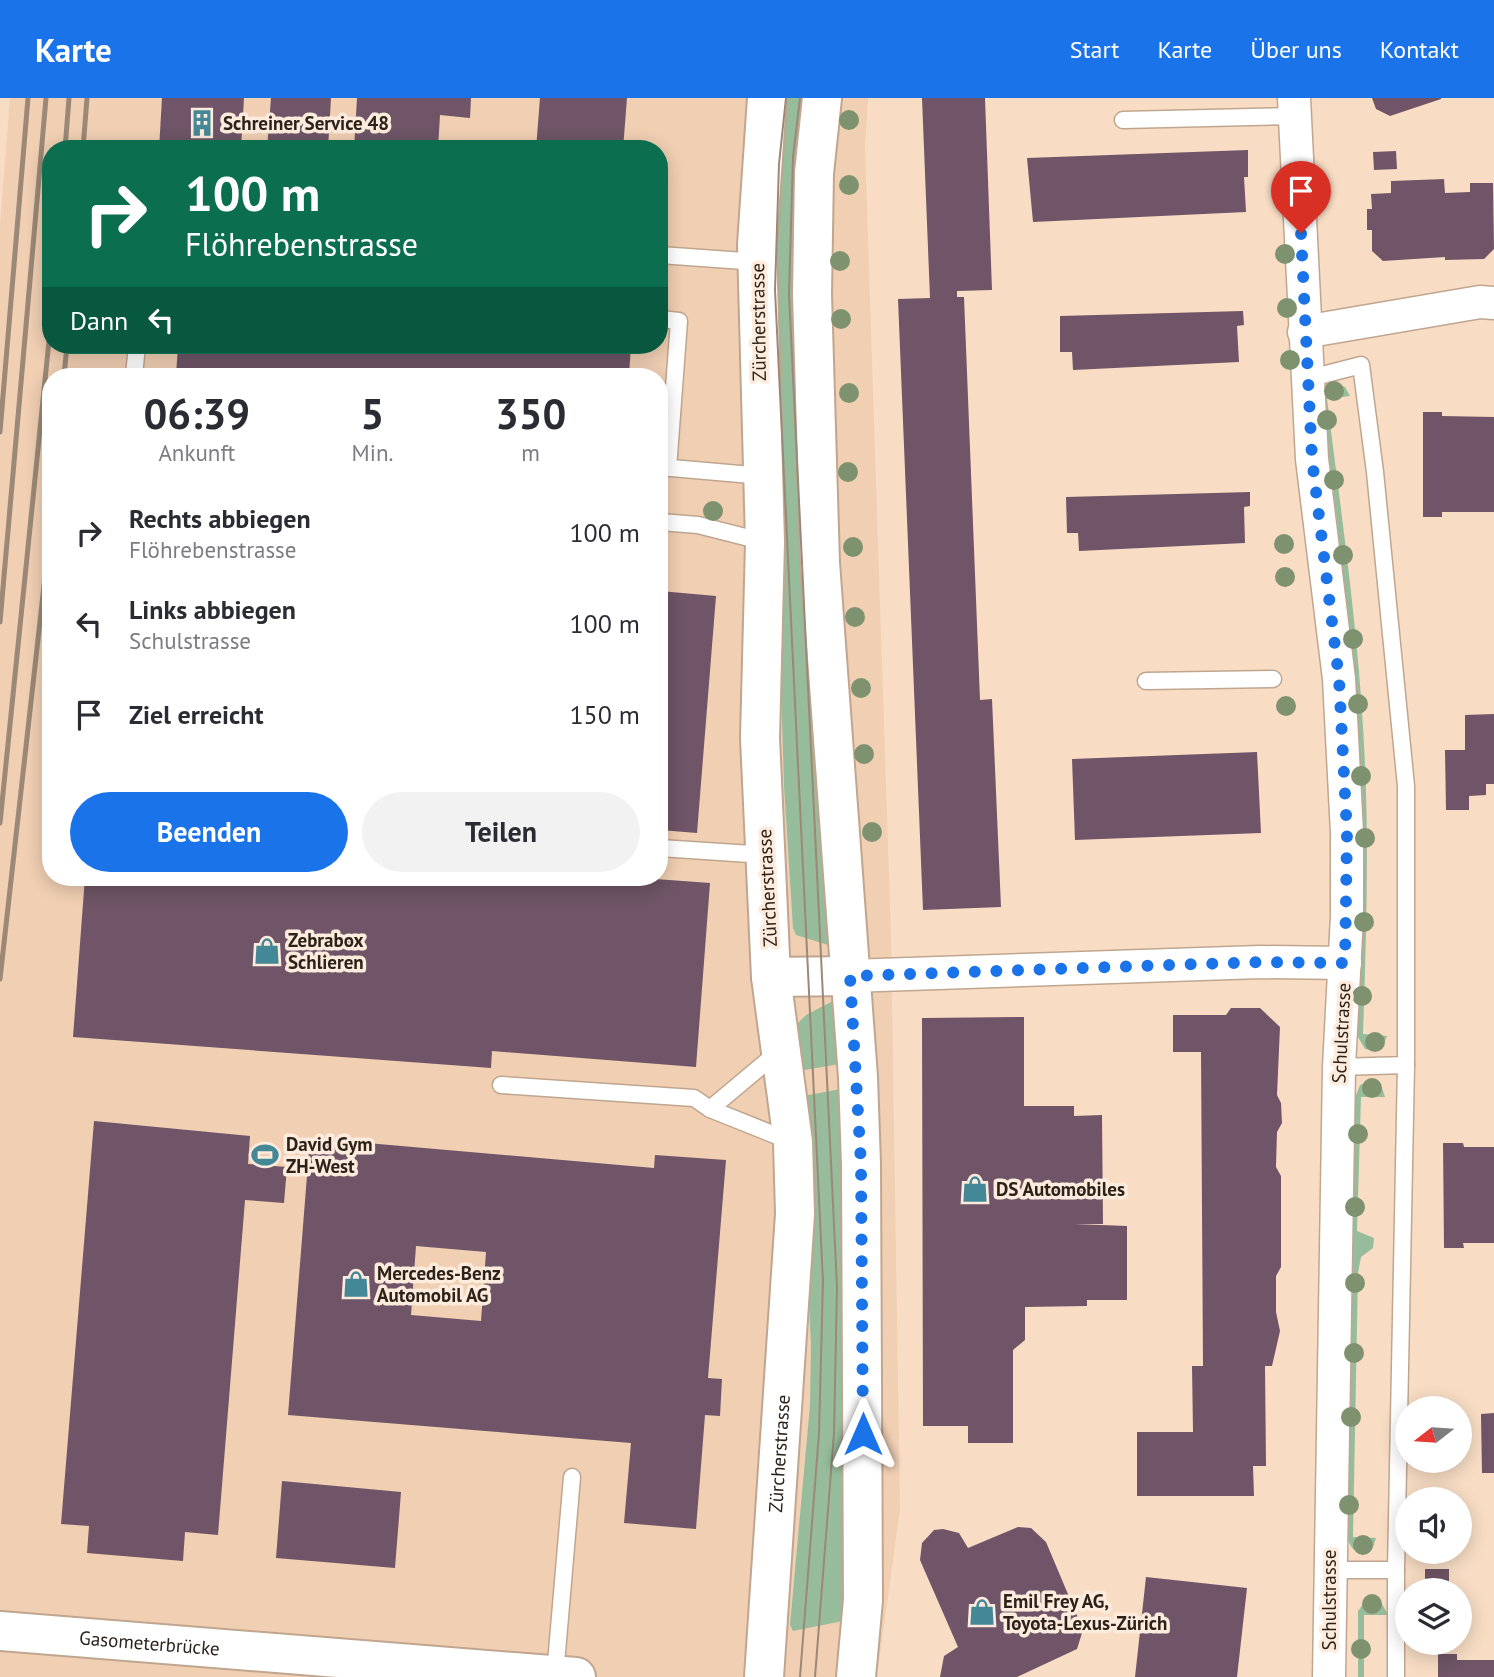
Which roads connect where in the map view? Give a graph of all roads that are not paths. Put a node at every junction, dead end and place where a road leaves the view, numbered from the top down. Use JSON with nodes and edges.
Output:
{"nodes":[{"id":1,"x":766,"y":98,"type":"edge"},
{"id":2,"x":822,"y":98,"type":"edge"},
{"id":3,"x":1295,"y":107,"type":"edge"},
{"id":4,"x":1123,"y":120,"type":"dead end"},
{"id":5,"x":668,"y":256,"type":"edge"},
{"id":6,"x":758,"y":262,"type":"junction"},
{"id":7,"x":1494,"y":303,"type":"edge"},
{"id":8,"x":668,"y":320,"type":"edge"},
{"id":9,"x":1304,"y":332,"type":"junction"},
{"id":10,"x":1307,"y":379,"type":"junction"},
{"id":11,"x":668,"y":429,"type":"edge"},
{"id":12,"x":668,"y":468,"type":"edge"},
{"id":13,"x":763,"y":476,"type":"junction"},
{"id":14,"x":668,"y":523,"type":"edge"},
{"id":15,"x":765,"y":542,"type":"junction"},
{"id":16,"x":1273,"y":679,"type":"dead end"},
{"id":17,"x":1146,"y":681,"type":"dead end"},
{"id":18,"x":668,"y":849,"type":"edge"},
{"id":19,"x":766,"y":855,"type":"junction"},
{"id":20,"x":1345,"y":963,"type":"junction"},
{"id":21,"x":850,"y":976,"type":"junction"},
{"id":22,"x":771,"y":977,"type":"junction"},
{"id":23,"x":781,"y":1050,"type":"junction"},
{"id":24,"x":1406,"y":1065,"type":"junction"},
{"id":25,"x":1339,"y":1067,"type":"junction"},
{"id":26,"x":502,"y":1085,"type":"dead end"},
{"id":27,"x":710,"y":1109,"type":"junction"},
{"id":28,"x":793,"y":1142,"type":"junction"},
{"id":29,"x":572,"y":1477,"type":"dead end"},
{"id":30,"x":1329,"y":1570,"type":"junction"},
{"id":31,"x":1396,"y":1570,"type":"junction"},
{"id":32,"x":0,"y":1631,"type":"edge"},
{"id":33,"x":300,"y":1665,"type":"edge"},
{"id":34,"x":566,"y":1676,"type":"edge"},
{"id":35,"x":764,"y":1677,"type":"edge"},
{"id":36,"x":856,"y":1677,"type":"edge"},
{"id":37,"x":1329,"y":1677,"type":"edge"},
{"id":38,"x":1396,"y":1677,"type":"edge"}],
"edges":[{"from":1,"to":6,"type":"main road","name":"Zürcherstrasse"},
{"from":2,"to":21,"type":"main road"},
{"from":3,"to":4,"type":"lane"},
{"from":3,"to":9,"type":"street","name":"Schulstrasse"},
{"from":5,"to":6,"type":"lane"},
{"from":6,"to":13,"type":"main road","name":"Zürcherstrasse"},
{"from":7,"to":9,"type":"street"},
{"from":8,"to":11,"type":"lane"},
{"from":9,"to":10,"type":"street","name":"Schulstrasse"},
{"from":10,"to":20,"type":"street","name":"Schulstrasse"},
{"from":10,"to":24,"type":"lane"},
{"from":12,"to":13,"type":"lane"},
{"from":13,"to":15,"type":"main road","name":"Zürcherstrasse"},
{"from":14,"to":15,"type":"lane"},
{"from":15,"to":19,"type":"main road","name":"Zürcherstrasse"},
{"from":16,"to":17,"type":"lane"},
{"from":18,"to":19,"type":"lane"},
{"from":19,"to":22,"type":"main road","name":"Zürcherstrasse"},
{"from":20,"to":21,"type":"street"},
{"from":20,"to":25,"type":"street","name":"Schulstrasse"},
{"from":21,"to":22,"type":"main road"},
{"from":21,"to":36,"type":"main road"},
{"from":22,"to":23,"type":"main road","name":"Zürcherstrasse"},
{"from":23,"to":27,"type":"lane"},
{"from":23,"to":28,"type":"main road","name":"Zürcherstrasse"},
{"from":24,"to":25,"type":"lane"},
{"from":24,"to":31,"type":"lane"},
{"from":25,"to":30,"type":"street","name":"Schulstrasse"},
{"from":26,"to":27,"type":"lane"},
{"from":27,"to":28,"type":"lane"},
{"from":28,"to":35,"type":"main road","name":"Zürcherstrasse"},
{"from":29,"to":34,"type":"lane"},
{"from":30,"to":31,"type":"lane"},
{"from":30,"to":37,"type":"street","name":"Schulstrasse"},
{"from":31,"to":38,"type":"lane"},
{"from":32,"to":33,"type":"main road","name":"Gasometerbrücke"},
{"from":33,"to":34,"type":"main road","name":"Gasometerbrücke"}]}
